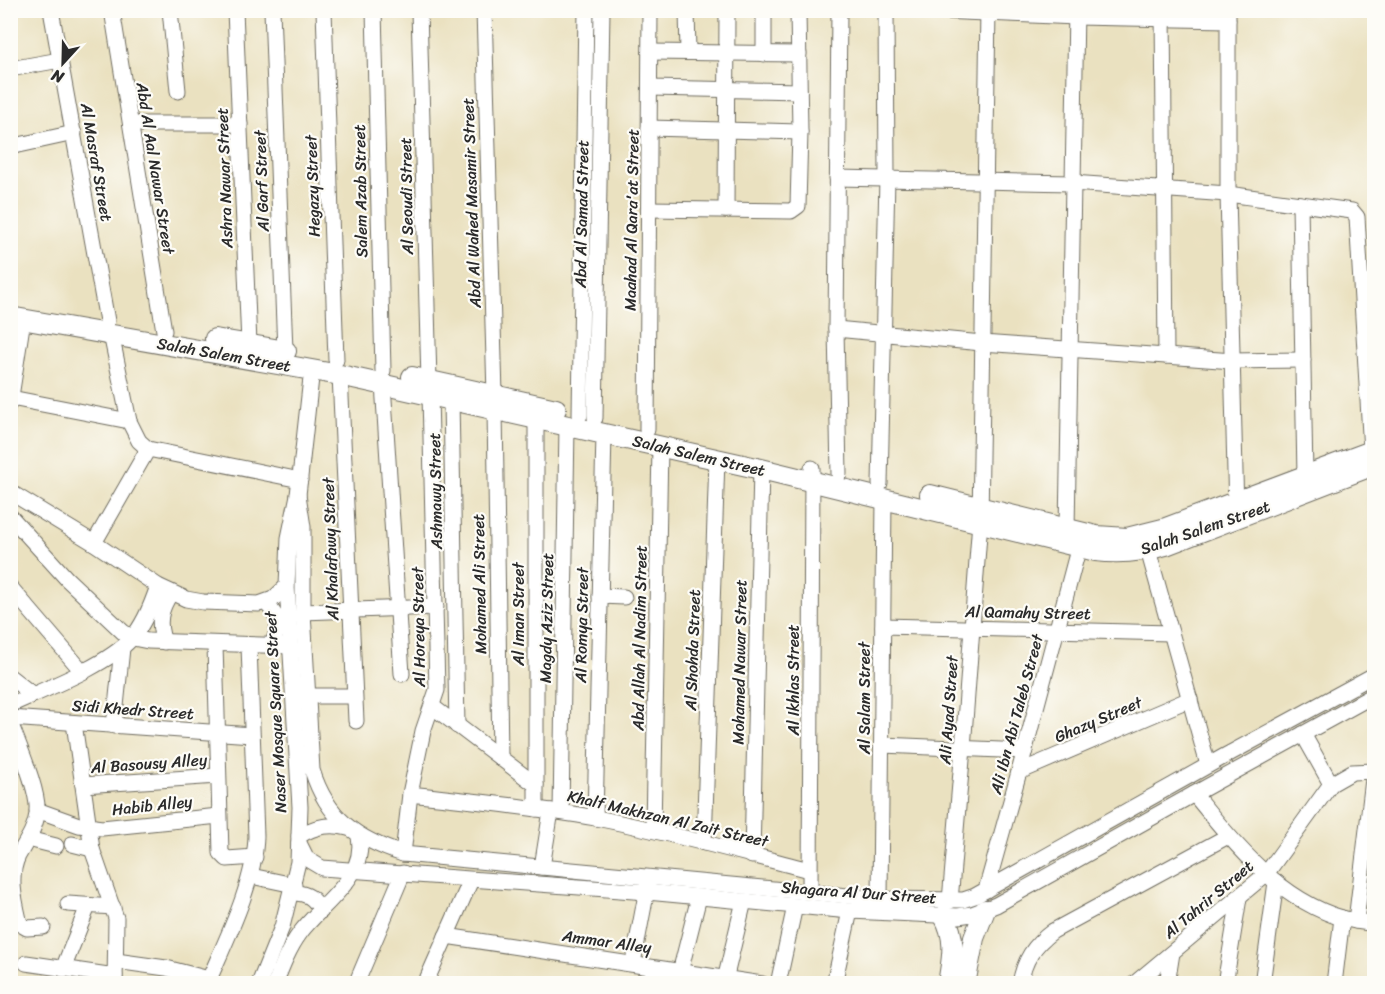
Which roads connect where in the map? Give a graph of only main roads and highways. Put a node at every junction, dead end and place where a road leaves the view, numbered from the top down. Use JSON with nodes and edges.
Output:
{"nodes":[{"id":1,"x":15,"y":313,"type":"edge"},
{"id":2,"x":109,"y":327,"type":"junction"},
{"id":3,"x":338,"y":368,"type":"junction"},
{"id":4,"x":429,"y":388,"type":"junction"},
{"id":5,"x":495,"y":402,"type":"junction"},
{"id":6,"x":587,"y":423,"type":"junction"},
{"id":7,"x":1373,"y":455,"type":"edge"},
{"id":8,"x":812,"y":474,"type":"junction"},
{"id":9,"x":882,"y":491,"type":"junction"},
{"id":10,"x":1236,"y":510,"type":"junction"},
{"id":11,"x":980,"y":514,"type":"junction"},
{"id":12,"x":1207,"y":521,"type":"junction"},
{"id":13,"x":947,"y":908,"type":"road end"},
{"id":14,"x":985,"y":910,"type":"road end"},
{"id":15,"x":961,"y":971,"type":"edge"},
{"id":16,"x":948,"y":984,"type":"edge"}],
"edges":[{"from":1,"to":2,"type":"main road","name":"Salah Salem Street"},
{"from":2,"to":3,"type":"main road","name":"Salah Salem Street"},
{"from":2,"to":3,"type":"main road","name":"Salah Salem Street"},
{"from":3,"to":4,"type":"main road","name":"Salah Salem Street"},
{"from":4,"to":5,"type":"main road","name":"Salah Salem Street"},
{"from":4,"to":5,"type":"main road","name":"Salah Salem Street"},
{"from":5,"to":6,"type":"main road","name":"Salah Salem Street"},
{"from":5,"to":6,"type":"main road","name":"Salah Salem Street"},
{"from":6,"to":8,"type":"main road","name":"Salah Salem Street"},
{"from":6,"to":8,"type":"main road","name":"Salah Salem Street"},
{"from":7,"to":10,"type":"main road","name":"Salah Salem Street"},
{"from":7,"to":10,"type":"main road","name":"Salah Salem Street"},
{"from":8,"to":9,"type":"main road","name":"Salah Salem Street"},
{"from":8,"to":9,"type":"main road","name":"Salah Salem Street"},
{"from":9,"to":11,"type":"main road","name":"Salah Salem Street"},
{"from":10,"to":12,"type":"main road","name":"Salah Salem Street"},
{"from":11,"to":12,"type":"main road","name":"Salah Salem Street"},
{"from":11,"to":12,"type":"main road","name":"Salah Salem Street"},
{"from":13,"to":15,"type":"main road"},
{"from":14,"to":15,"type":"main road"},
{"from":15,"to":16,"type":"main road"}]}
